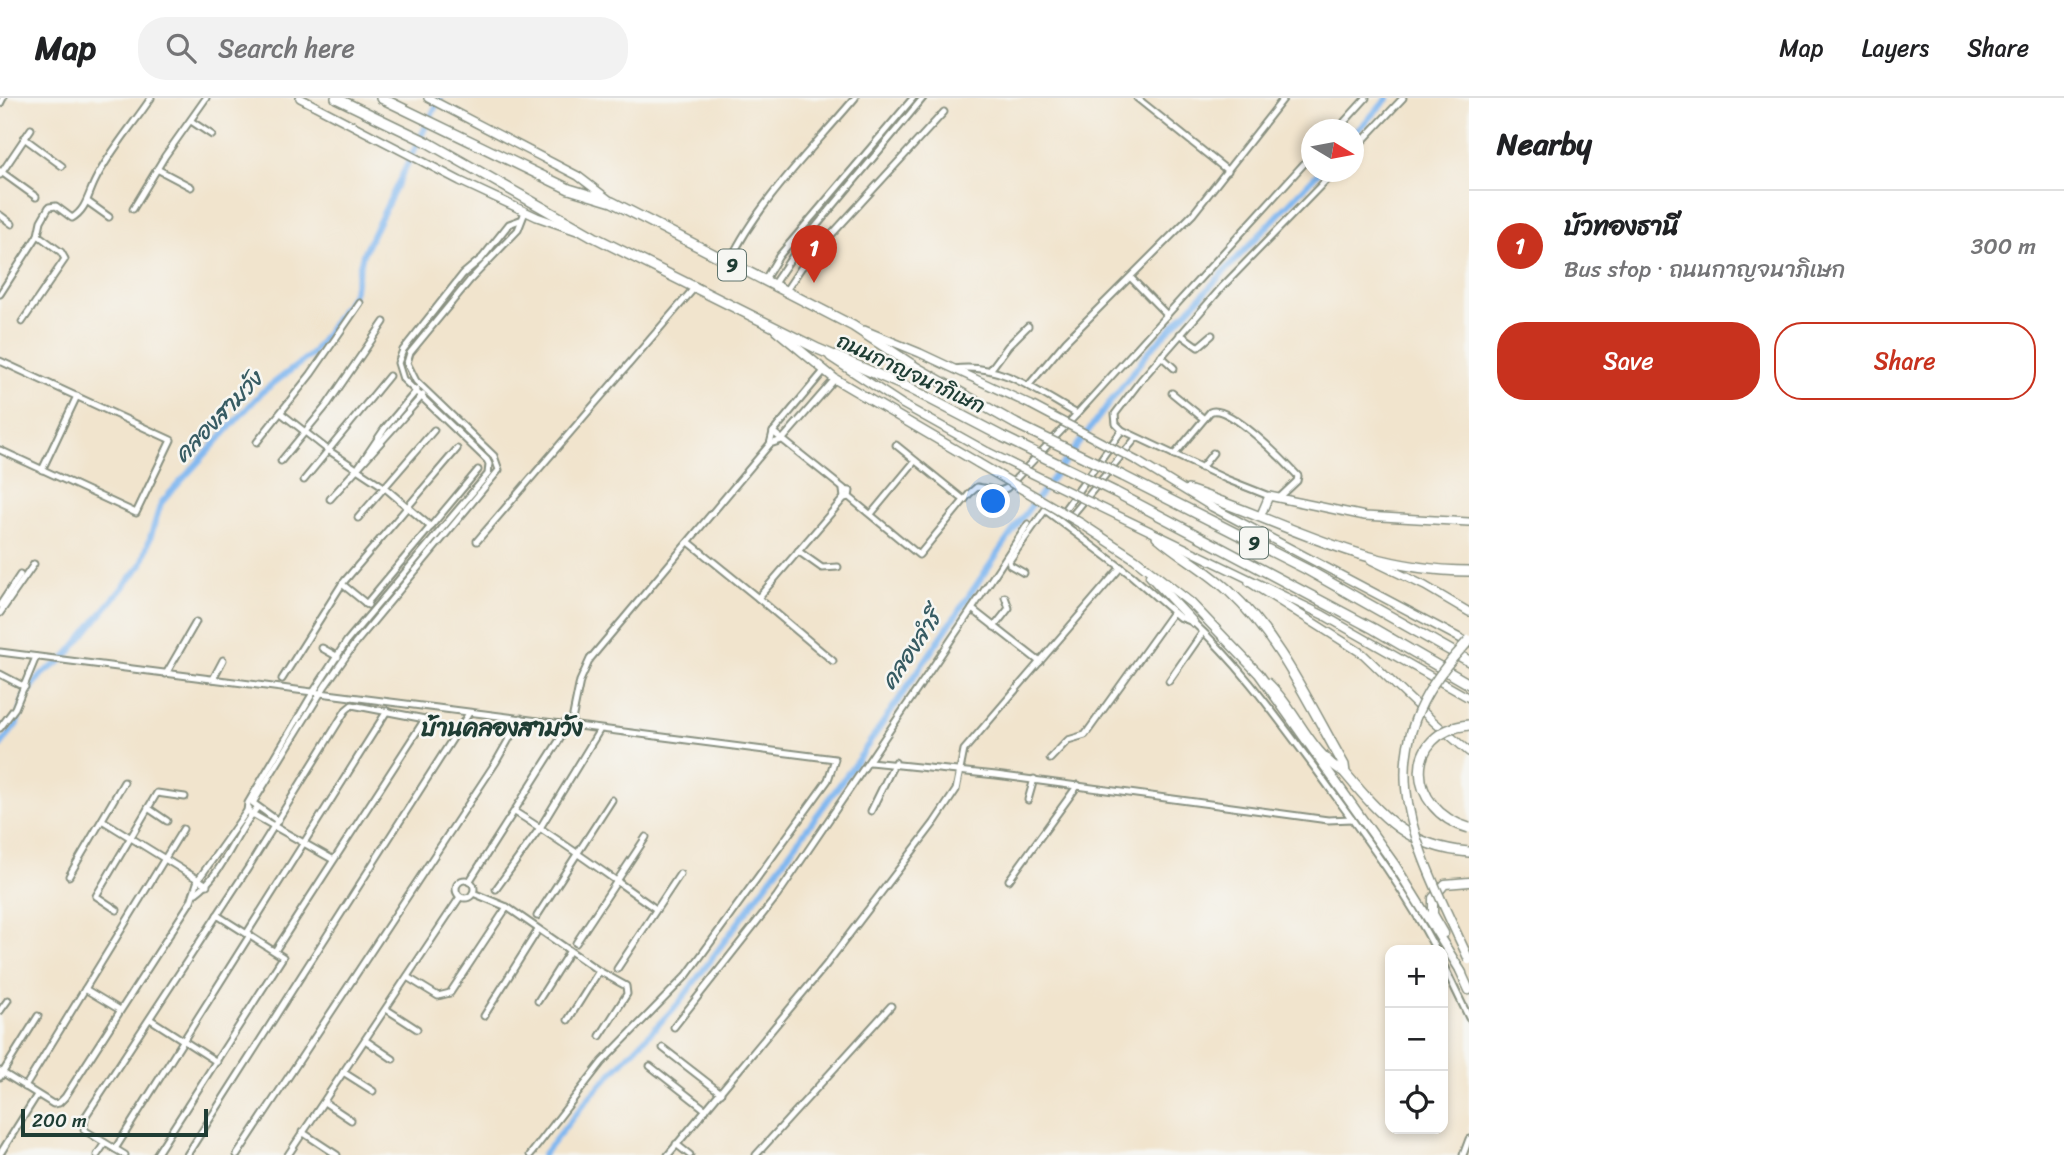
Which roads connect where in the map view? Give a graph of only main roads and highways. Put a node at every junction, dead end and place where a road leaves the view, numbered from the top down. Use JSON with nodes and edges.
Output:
{"nodes":[{"id":1,"x":300,"y":98,"type":"edge"},
{"id":2,"x":336,"y":98,"type":"edge"},
{"id":3,"x":381,"y":98,"type":"edge"},
{"id":4,"x":428,"y":98,"type":"edge"},
{"id":5,"x":612,"y":202,"type":"junction"},
{"id":6,"x":594,"y":237,"type":"junction"},
{"id":7,"x":853,"y":326,"type":"junction"},
{"id":8,"x":773,"y":327,"type":"junction"},
{"id":9,"x":818,"y":349,"type":"junction"},
{"id":10,"x":1188,"y":490,"type":"junction"},
{"id":11,"x":1260,"y":517,"type":"junction"},
{"id":12,"x":1469,"y":522,"type":"edge"},
{"id":13,"x":1157,"y":536,"type":"junction"},
{"id":14,"x":1135,"y":559,"type":"junction"},
{"id":15,"x":1371,"y":560,"type":"junction"},
{"id":16,"x":1469,"y":571,"type":"edge"},
{"id":17,"x":1241,"y":575,"type":"junction"},
{"id":18,"x":1469,"y":612,"type":"edge"},
{"id":19,"x":1194,"y":622,"type":"road end"},
{"id":20,"x":1467,"y":644,"type":"edge"},
{"id":21,"x":1469,"y":661,"type":"edge"},
{"id":22,"x":1259,"y":674,"type":"junction"},
{"id":23,"x":1469,"y":684,"type":"edge"},
{"id":24,"x":1469,"y":698,"type":"edge"},
{"id":25,"x":1469,"y":725,"type":"edge"},
{"id":26,"x":1469,"y":752,"type":"edge"},
{"id":27,"x":1345,"y":773,"type":"junction"},
{"id":28,"x":1469,"y":828,"type":"edge"},
{"id":29,"x":1469,"y":852,"type":"edge"},
{"id":30,"x":1469,"y":882,"type":"edge"},
{"id":31,"x":1469,"y":960,"type":"edge"},
{"id":32,"x":1462,"y":973,"type":"junction"},
{"id":33,"x":1469,"y":990,"type":"edge"}],
"edges":[{"from":1,"to":6,"type":"main road"},
{"from":2,"to":6,"type":"highway","name":"ถนนกาญจนาภิเษก","number":"9"},
{"from":3,"to":5,"type":"highway","name":"ถนนกาญจนาภิเษก","number":"9"},
{"from":4,"to":5,"type":"main road"},
{"from":5,"to":7,"type":"highway","name":"ถนนกาญจนาภิเษก","number":"9"},
{"from":6,"to":8,"type":"highway","name":"ถนนกาญจนาภิเษก","number":"9"},
{"from":7,"to":10,"type":"main road","bridge":true},
{"from":7,"to":21,"type":"highway","name":"ถนนกาญจนาภิเษก","number":"9","bridge":true},
{"from":8,"to":9,"type":"highway","name":"ถนนกาญจนาภิเษก","number":"9"},
{"from":8,"to":14,"type":"main road","bridge":true},
{"from":9,"to":13,"type":"main road","bridge":true},
{"from":9,"to":23,"type":"highway","name":"ถนนกาญจนาภิเษก","number":"9","bridge":true},
{"from":10,"to":11,"type":"highway"},
{"from":10,"to":20,"type":"main road"},
{"from":11,"to":12,"type":"main road"},
{"from":11,"to":15,"type":"highway"},
{"from":13,"to":17,"type":"main road"},
{"from":13,"to":27,"type":"highway"},
{"from":14,"to":19,"type":"main road"},
{"from":14,"to":22,"type":"main road"},
{"from":15,"to":16,"type":"highway"},
{"from":15,"to":18,"type":"main road"},
{"from":17,"to":24,"type":"main road"},
{"from":17,"to":26,"type":"main road"},
{"from":20,"to":31,"type":"main road","bridge":true},
{"from":22,"to":27,"type":"main road"},
{"from":22,"to":32,"type":"main road"},
{"from":25,"to":28,"type":"highway","bridge":true},
{"from":27,"to":29,"type":"highway"},
{"from":30,"to":32,"type":"main road"},
{"from":32,"to":33,"type":"main road"}]}
